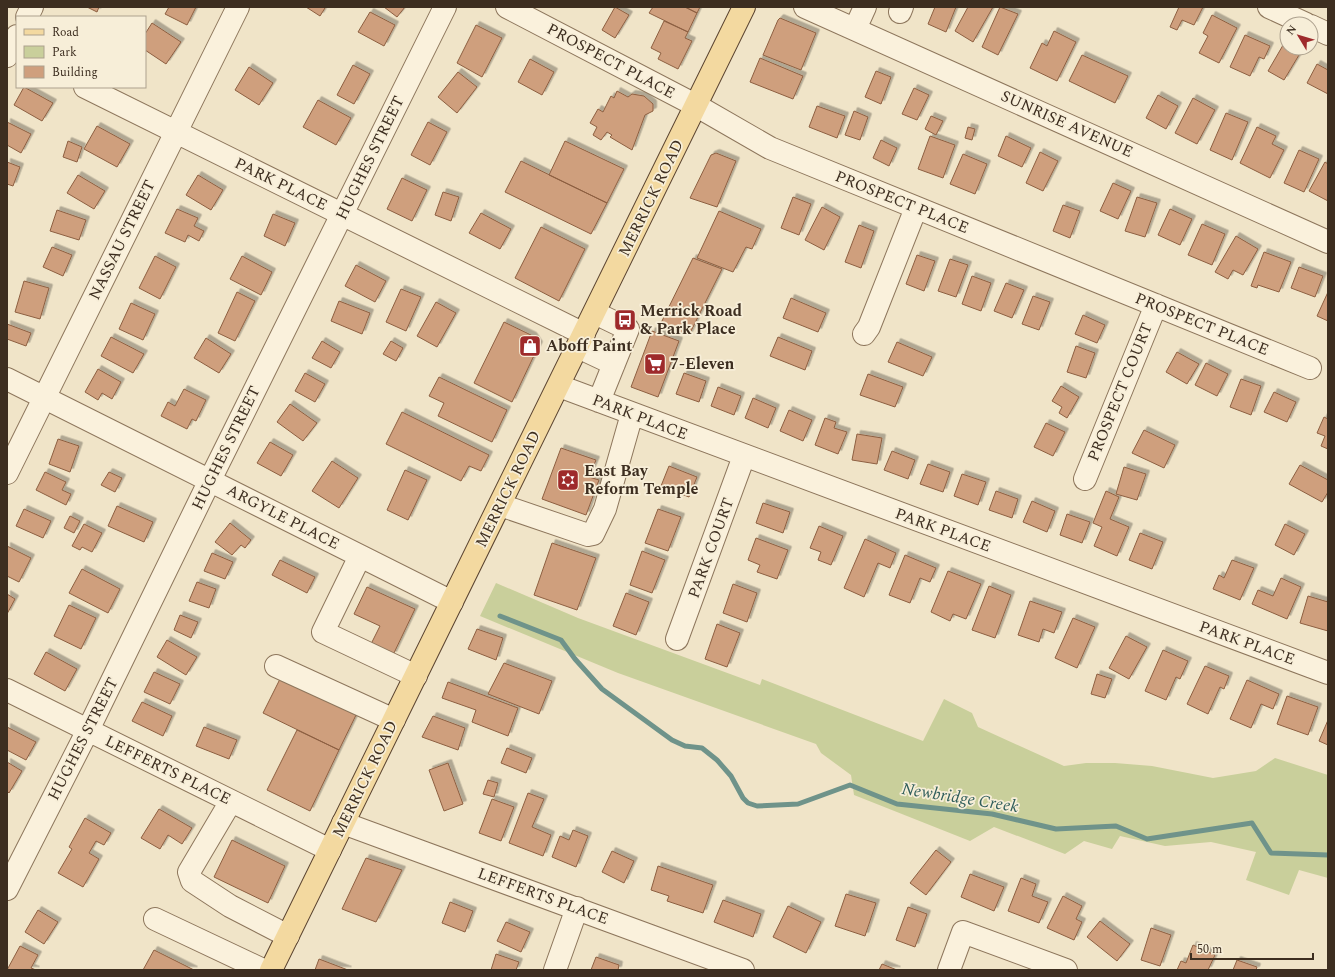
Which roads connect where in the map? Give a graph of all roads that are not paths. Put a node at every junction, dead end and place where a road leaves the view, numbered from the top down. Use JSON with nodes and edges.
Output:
{"nodes":[{"id":1,"x":32,"y":7,"type":"edge"},
{"id":2,"x":238,"y":7,"type":"edge"},
{"id":3,"x":445,"y":7,"type":"edge"},
{"id":4,"x":507,"y":7,"type":"edge"},
{"id":5,"x":744,"y":7,"type":"edge"},
{"id":6,"x":805,"y":7,"type":"edge"},
{"id":7,"x":865,"y":7,"type":"edge"},
{"id":8,"x":1269,"y":7,"type":"edge"},
{"id":9,"x":28,"y":16,"type":"edge"},
{"id":10,"x":1289,"y":16,"type":"edge"},
{"id":11,"x":855,"y":29,"type":"junction"},
{"id":12,"x":87,"y":88,"type":"edge"},
{"id":13,"x":697,"y":106,"type":"junction"},
{"id":14,"x":176,"y":132,"type":"junction"},
{"id":15,"x":916,"y":208,"type":"junction"},
{"id":16,"x":342,"y":215,"type":"junction"},
{"id":17,"x":1328,"y":242,"type":"edge"},
{"id":18,"x":1156,"y":306,"type":"junction"},
{"id":19,"x":595,"y":313,"type":"junction"},
{"id":20,"x":864,"y":334,"type":"dead end"},
{"id":21,"x":581,"y":341,"type":"junction"},
{"id":22,"x":614,"y":364,"type":"junction"},
{"id":23,"x":1310,"y":368,"type":"dead end"},
{"id":24,"x":7,"y":379,"type":"edge"},
{"id":25,"x":559,"y":386,"type":"junction"},
{"id":26,"x":44,"y":398,"type":"junction"},
{"id":27,"x":599,"y":401,"type":"junction"},
{"id":28,"x":632,"y":414,"type":"junction"},
{"id":29,"x":744,"y":456,"type":"junction"},
{"id":30,"x":7,"y":473,"type":"edge"},
{"id":31,"x":1085,"y":479,"type":"dead end"},
{"id":32,"x":210,"y":480,"type":"junction"},
{"id":33,"x":500,"y":505,"type":"junction"},
{"id":34,"x":360,"y":556,"type":"junction"},
{"id":35,"x":452,"y":602,"type":"junction"},
{"id":36,"x":677,"y":639,"type":"dead end"},
{"id":37,"x":276,"y":666,"type":"dead end"},
{"id":38,"x":1328,"y":673,"type":"edge"},
{"id":39,"x":416,"y":676,"type":"junction"},
{"id":40,"x":7,"y":690,"type":"edge"},
{"id":41,"x":394,"y":720,"type":"junction"},
{"id":42,"x":88,"y":730,"type":"junction"},
{"id":43,"x":230,"y":801,"type":"junction"},
{"id":44,"x":343,"y":823,"type":"junction"},
{"id":45,"x":330,"y":850,"type":"junction"},
{"id":46,"x":7,"y":889,"type":"edge"},
{"id":47,"x":577,"y":908,"type":"junction"},
{"id":48,"x":155,"y":919,"type":"dead end"},
{"id":49,"x":288,"y":936,"type":"junction"},
{"id":50,"x":263,"y":970,"type":"edge"},
{"id":51,"x":271,"y":970,"type":"edge"},
{"id":52,"x":555,"y":970,"type":"edge"},
{"id":53,"x":743,"y":970,"type":"edge"},
{"id":54,"x":949,"y":970,"type":"edge"},
{"id":55,"x":1066,"y":970,"type":"edge"}],
"edges":[{"from":1,"to":9,"type":"street"},
{"from":2,"to":14,"type":"street","name":"NASSAU STREET"},
{"from":3,"to":16,"type":"street","name":"HUGHES STREET"},
{"from":4,"to":13,"type":"street","name":"PROSPECT PLACE"},
{"from":5,"to":13,"type":"main road","name":"MERRICK ROAD"},
{"from":6,"to":11,"type":"street","name":"SUNRISE AVENUE"},
{"from":7,"to":11,"type":"street"},
{"from":8,"to":10,"type":"street"},
{"from":11,"to":17,"type":"street","name":"SUNRISE AVENUE"},
{"from":12,"to":14,"type":"street","name":"PARK PLACE"},
{"from":13,"to":15,"type":"street","name":"PROSPECT PLACE"},
{"from":13,"to":19,"type":"main road","name":"MERRICK ROAD"},
{"from":14,"to":16,"type":"street","name":"PARK PLACE"},
{"from":14,"to":26,"type":"street","name":"NASSAU STREET"},
{"from":15,"to":18,"type":"street","name":"PROSPECT PLACE"},
{"from":15,"to":20,"type":"street"},
{"from":16,"to":21,"type":"street","name":"PARK PLACE"},
{"from":16,"to":32,"type":"street","name":"HUGHES STREET"},
{"from":18,"to":23,"type":"street","name":"PROSPECT PLACE"},
{"from":18,"to":31,"type":"street","name":"PROSPECT COURT"},
{"from":19,"to":21,"type":"main road","name":"MERRICK ROAD"},
{"from":19,"to":22,"type":"street"},
{"from":21,"to":22,"type":"street","name":"PARK PLACE"},
{"from":21,"to":25,"type":"main road","name":"MERRICK ROAD"},
{"from":22,"to":27,"type":"street"},
{"from":24,"to":26,"type":"street","name":"ARGYLE PLACE"},
{"from":25,"to":27,"type":"street","name":"PARK PLACE"},
{"from":25,"to":33,"type":"main road","name":"MERRICK ROAD"},
{"from":26,"to":30,"type":"street","name":"NASSAU STREET"},
{"from":26,"to":32,"type":"street","name":"ARGYLE PLACE"},
{"from":27,"to":28,"type":"street","name":"PARK PLACE"},
{"from":28,"to":29,"type":"street","name":"PARK PLACE"},
{"from":28,"to":33,"type":"street"},
{"from":29,"to":36,"type":"street","name":"PARK COURT"},
{"from":29,"to":38,"type":"street","name":"PARK PLACE"},
{"from":32,"to":34,"type":"street","name":"ARGYLE PLACE"},
{"from":32,"to":42,"type":"street","name":"HUGHES STREET"},
{"from":33,"to":35,"type":"main road","name":"MERRICK ROAD"},
{"from":34,"to":35,"type":"street","name":"ARGYLE PLACE"},
{"from":34,"to":39,"type":"street"},
{"from":35,"to":39,"type":"main road","name":"MERRICK ROAD"},
{"from":37,"to":41,"type":"street"},
{"from":39,"to":41,"type":"main road","name":"MERRICK ROAD"},
{"from":40,"to":42,"type":"street","name":"LEFFERTS PLACE"},
{"from":41,"to":44,"type":"main road","name":"MERRICK ROAD"},
{"from":42,"to":43,"type":"street","name":"LEFFERTS PLACE"},
{"from":42,"to":46,"type":"street","name":"HUGHES STREET"},
{"from":43,"to":45,"type":"street","name":"LEFFERTS PLACE"},
{"from":43,"to":49,"type":"street"},
{"from":44,"to":45,"type":"main road","name":"MERRICK ROAD"},
{"from":44,"to":47,"type":"street","name":"LEFFERTS PLACE"},
{"from":45,"to":49,"type":"main road","name":"MERRICK ROAD"},
{"from":47,"to":52,"type":"street"},
{"from":47,"to":53,"type":"street","name":"LEFFERTS PLACE"},
{"from":48,"to":50,"type":"street"},
{"from":49,"to":51,"type":"main road","name":"MERRICK ROAD"},
{"from":54,"to":55,"type":"street"}]}
